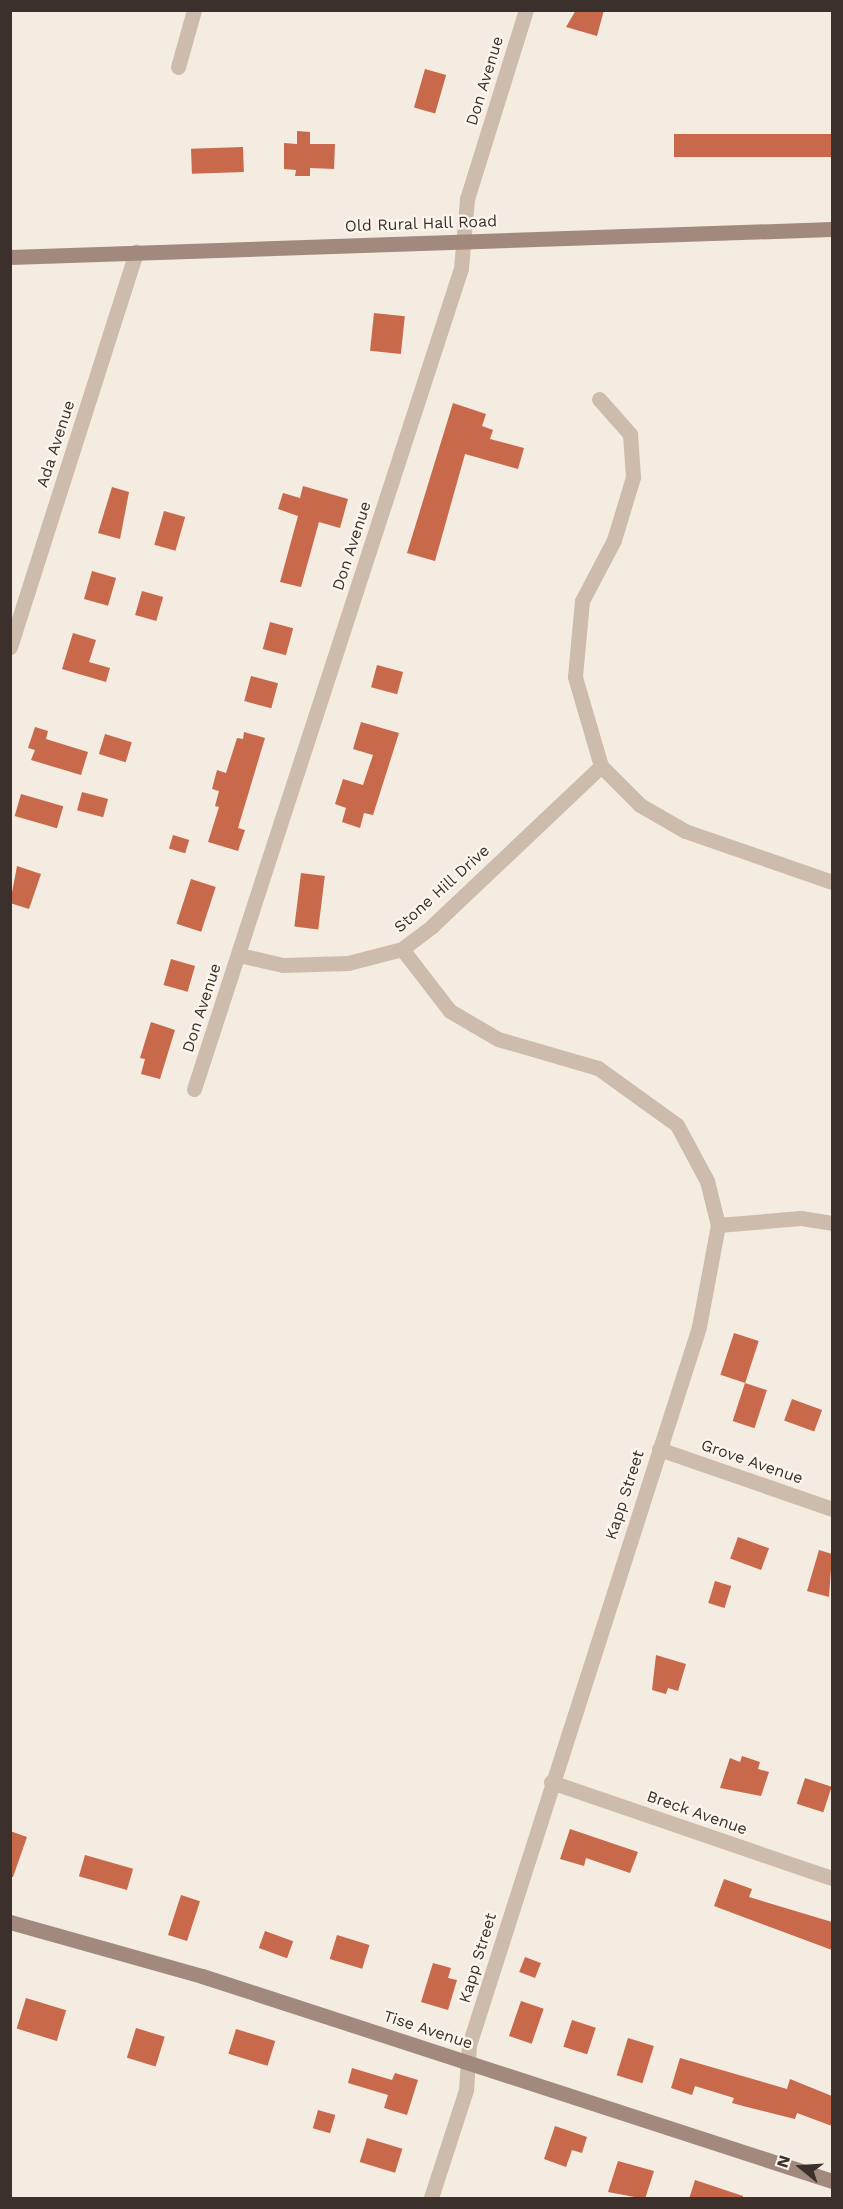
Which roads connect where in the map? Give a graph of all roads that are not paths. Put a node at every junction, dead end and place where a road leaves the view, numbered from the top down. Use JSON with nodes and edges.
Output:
{"nodes":[{"id":1,"x":194,"y":10,"type":"edge"},
{"id":2,"x":526,"y":10,"type":"edge"},
{"id":3,"x":178,"y":67,"type":"dead end"},
{"id":4,"x":832,"y":229,"type":"edge"},
{"id":5,"x":466,"y":240,"type":"junction"},
{"id":6,"x":136,"y":252,"type":"junction"},
{"id":7,"x":10,"y":257,"type":"edge"},
{"id":8,"x":599,"y":399,"type":"dead end"},
{"id":9,"x":10,"y":647,"type":"edge"},
{"id":10,"x":601,"y":766,"type":"junction"},
{"id":11,"x":832,"y":882,"type":"edge"},
{"id":12,"x":402,"y":949,"type":"junction"},
{"id":13,"x":239,"y":955,"type":"junction"},
{"id":14,"x":194,"y":1089,"type":"dead end"},
{"id":15,"x":832,"y":1223,"type":"edge"},
{"id":16,"x":718,"y":1225,"type":"junction"},
{"id":17,"x":659,"y":1449,"type":"junction"},
{"id":18,"x":832,"y":1509,"type":"edge"},
{"id":19,"x":551,"y":1782,"type":"junction"},
{"id":20,"x":832,"y":1878,"type":"edge"},
{"id":21,"x":10,"y":1922,"type":"edge"},
{"id":22,"x":469,"y":2062,"type":"junction"},
{"id":23,"x":832,"y":2181,"type":"edge"},
{"id":24,"x":431,"y":2199,"type":"edge"}],
"edges":[{"from":1,"to":3,"type":"street"},
{"from":2,"to":5,"type":"street","name":"Don Avenue"},
{"from":4,"to":5,"type":"street","name":"Old Rural Hall Road"},
{"from":5,"to":6,"type":"street","name":"Old Rural Hall Road"},
{"from":5,"to":13,"type":"street","name":"Don Avenue"},
{"from":6,"to":7,"type":"street","name":"Old Rural Hall Road"},
{"from":6,"to":9,"type":"street","name":"Ada Avenue"},
{"from":8,"to":10,"type":"street"},
{"from":10,"to":11,"type":"street"},
{"from":10,"to":12,"type":"street","name":"Stone Hill Drive"},
{"from":12,"to":13,"type":"street","name":"Stone Hill Drive"},
{"from":12,"to":16,"type":"street","name":"Kapp Street"},
{"from":13,"to":14,"type":"street","name":"Don Avenue"},
{"from":15,"to":16,"type":"street"},
{"from":16,"to":17,"type":"street","name":"Kapp Street"},
{"from":17,"to":18,"type":"street","name":"Grove Avenue"},
{"from":17,"to":19,"type":"street","name":"Kapp Street"},
{"from":19,"to":20,"type":"street","name":"Breck Avenue"},
{"from":19,"to":22,"type":"street","name":"Kapp Street"},
{"from":21,"to":22,"type":"street","name":"Tise Avenue"},
{"from":22,"to":23,"type":"street","name":"Tise Avenue"},
{"from":22,"to":24,"type":"street","name":"Kapp Street"}]}
